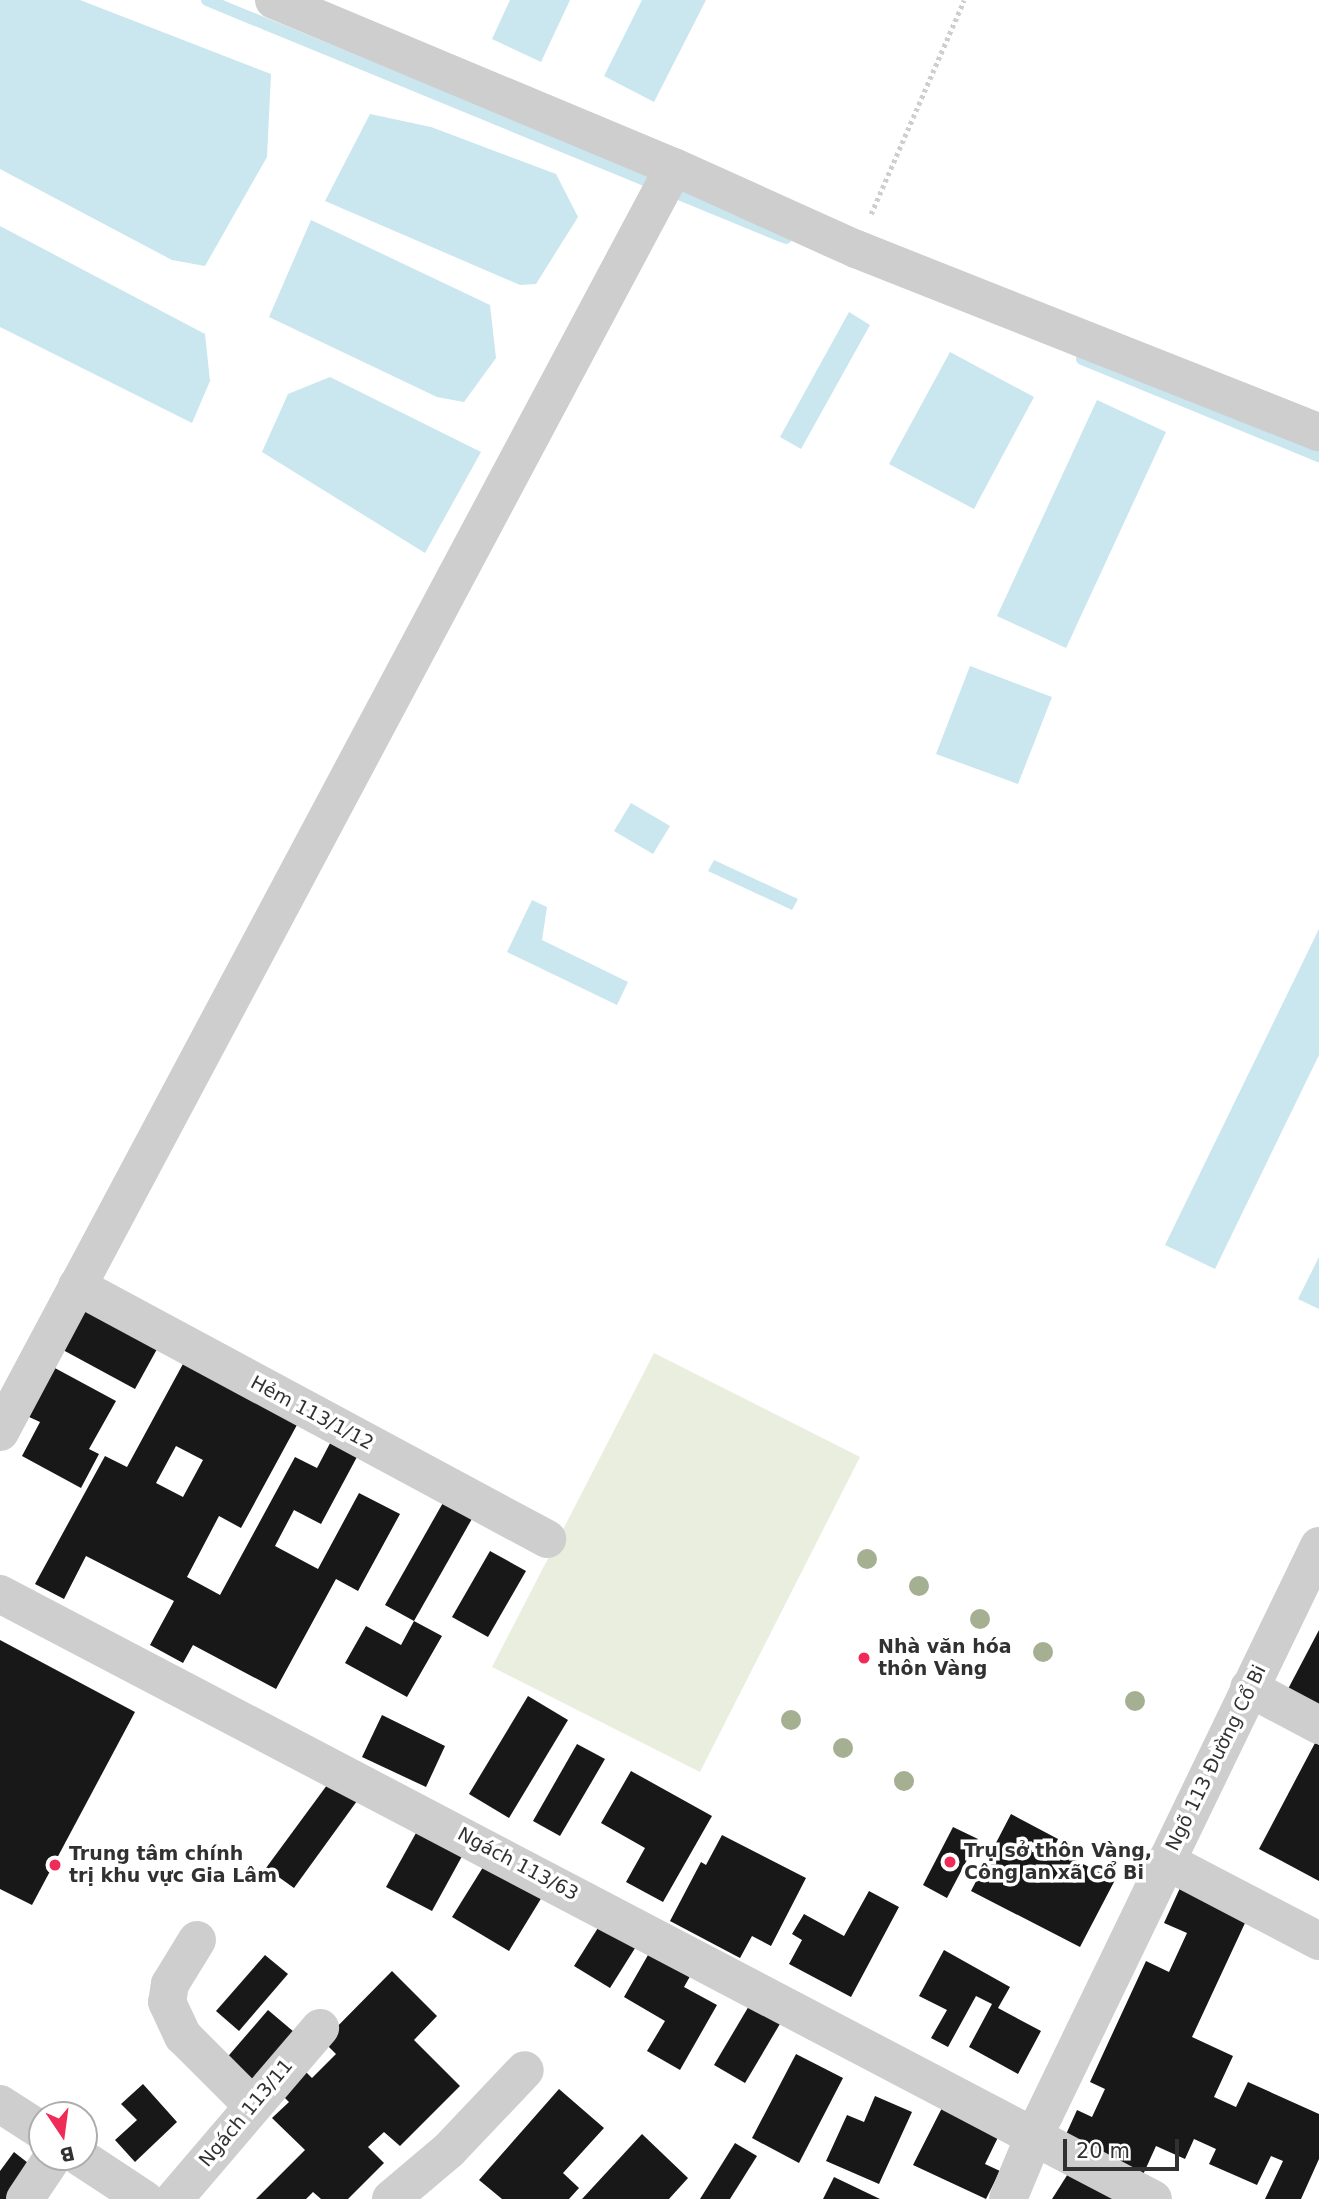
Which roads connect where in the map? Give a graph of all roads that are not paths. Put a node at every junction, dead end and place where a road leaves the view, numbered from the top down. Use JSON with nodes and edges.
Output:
{"nodes":[{"id":1,"x":274,"y":0,"type":"edge"},
{"id":2,"x":674,"y":167,"type":"junction"},
{"id":3,"x":1319,"y":432,"type":"edge"},
{"id":4,"x":78,"y":1286,"type":"junction"},
{"id":5,"x":0,"y":1432,"type":"edge"},
{"id":6,"x":547,"y":1539,"type":"dead end"},
{"id":7,"x":1319,"y":1546,"type":"edge"},
{"id":8,"x":0,"y":1594,"type":"edge"},
{"id":9,"x":1249,"y":1688,"type":"junction"},
{"id":10,"x":1319,"y":1725,"type":"edge"},
{"id":11,"x":1166,"y":1861,"type":"junction"},
{"id":12,"x":197,"y":1940,"type":"dead end"},
{"id":13,"x":1319,"y":1941,"type":"edge"},
{"id":14,"x":320,"y":2028,"type":"dead end"},
{"id":15,"x":525,"y":2070,"type":"dead end"},
{"id":16,"x":0,"y":2104,"type":"edge"},
{"id":17,"x":251,"y":2104,"type":"junction"},
{"id":18,"x":28,"y":2123,"type":"edge"},
{"id":19,"x":1035,"y":2134,"type":"junction"},
{"id":20,"x":98,"y":2169,"type":"edge"},
{"id":21,"x":44,"y":2171,"type":"edge"},
{"id":22,"x":25,"y":2199,"type":"edge"},
{"id":23,"x":144,"y":2199,"type":"edge"},
{"id":24,"x":174,"y":2199,"type":"edge"},
{"id":25,"x":391,"y":2199,"type":"edge"},
{"id":26,"x":1008,"y":2199,"type":"edge"},
{"id":27,"x":1153,"y":2199,"type":"edge"}],
"edges":[{"from":1,"to":2,"type":"street"},
{"from":2,"to":3,"type":"street"},
{"from":2,"to":4,"type":"street"},
{"from":4,"to":5,"type":"street"},
{"from":4,"to":6,"type":"street","name":"Hẻm 113/1/12"},
{"from":7,"to":9,"type":"street","name":"Ngõ 113 Đường Cổ Bi"},
{"from":8,"to":19,"type":"street","name":"Ngách 113/63"},
{"from":9,"to":10,"type":"street"},
{"from":9,"to":11,"type":"street","name":"Ngõ 113 Đường Cổ Bi"},
{"from":11,"to":13,"type":"street"},
{"from":11,"to":19,"type":"street","name":"Ngõ 113 Đường Cổ Bi"},
{"from":12,"to":17,"type":"street"},
{"from":14,"to":17,"type":"street","name":"Ngách 113/11"},
{"from":15,"to":25,"type":"street"},
{"from":16,"to":18,"type":"street"},
{"from":17,"to":24,"type":"street","name":"Ngách 113/11"},
{"from":19,"to":26,"type":"street","name":"Ngõ 113 Đường Cổ Bi"},
{"from":19,"to":27,"type":"street","name":"Ngách 113/63"},
{"from":20,"to":23,"type":"street"},
{"from":21,"to":22,"type":"street"}]}
